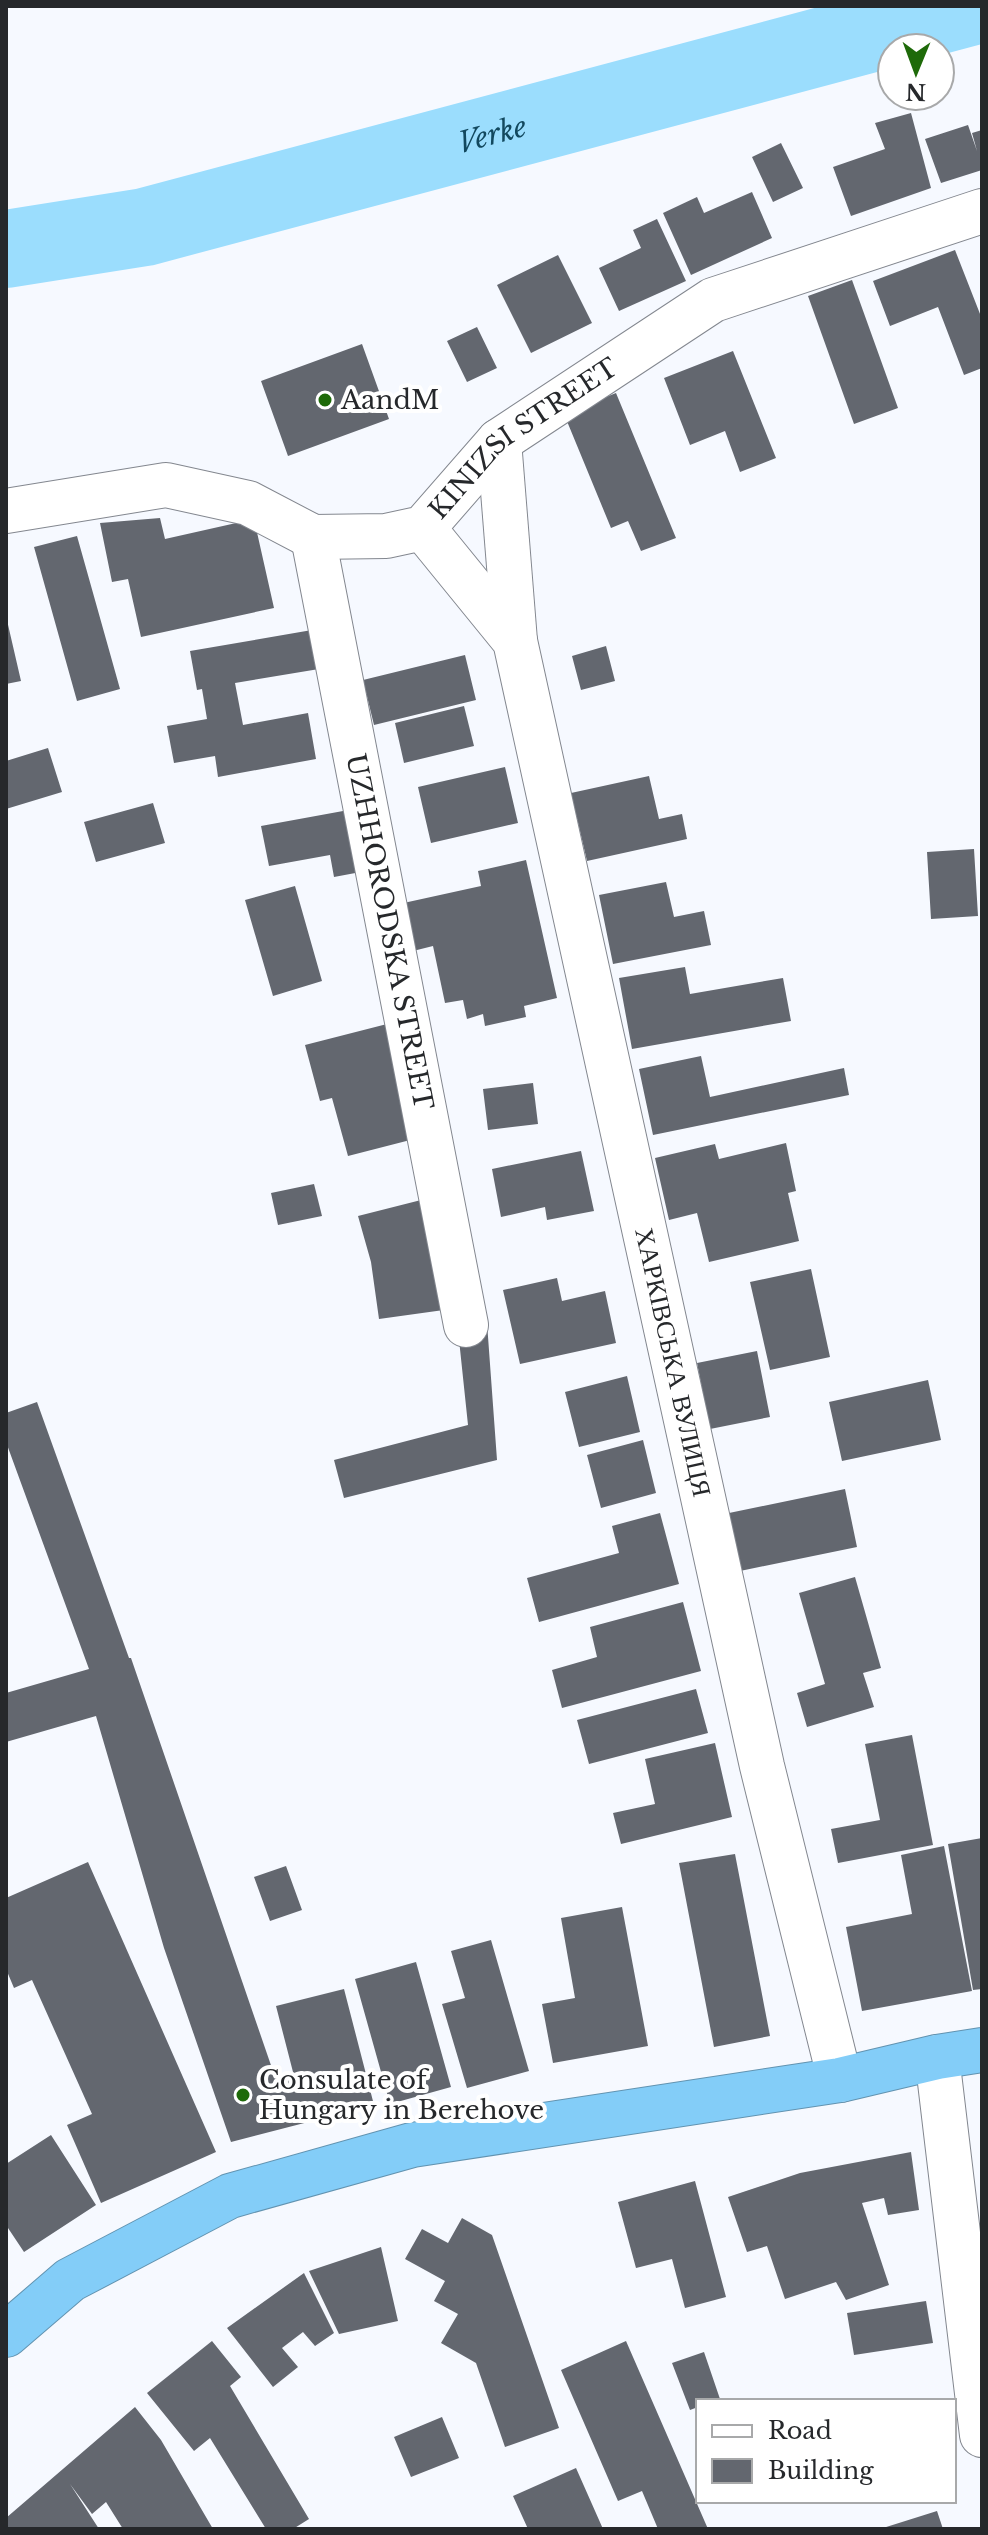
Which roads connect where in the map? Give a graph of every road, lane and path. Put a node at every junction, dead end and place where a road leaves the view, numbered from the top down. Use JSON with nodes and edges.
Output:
{"nodes":[{"id":1,"x":982,"y":211,"type":"edge"},
{"id":2,"x":499,"y":441,"type":"junction"},
{"id":3,"x":6,"y":511,"type":"edge"},
{"id":4,"x":423,"y":528,"type":"junction"},
{"id":5,"x":313,"y":537,"type":"junction"},
{"id":6,"x":515,"y":641,"type":"junction"},
{"id":7,"x":466,"y":1325,"type":"dead end"},
{"id":8,"x":982,"y":2050,"type":"edge"},
{"id":9,"x":937,"y":2057,"type":"junction"},
{"id":10,"x":840,"y":2080,"type":"junction"},
{"id":11,"x":6,"y":2335,"type":"edge"},
{"id":12,"x":982,"y":2435,"type":"edge"}],
"edges":[{"from":1,"to":2,"type":"street","name":"KINIZSI STREET"},
{"from":2,"to":4,"type":"street","name":"KINIZSI STREET"},
{"from":2,"to":6,"type":"street","name":"ХАРКІВСЬКА ВУЛИЦЯ"},
{"from":3,"to":5,"type":"street","name":"KINIZSI STREET"},
{"from":4,"to":5,"type":"street","name":"KINIZSI STREET"},
{"from":4,"to":6,"type":"street","name":"ХАРКІВСЬКА ВУЛИЦЯ"},
{"from":5,"to":7,"type":"street","name":"UZHHORODSKA STREET"},
{"from":6,"to":10,"type":"street","name":"ХАРКІВСЬКА ВУЛИЦЯ"},
{"from":8,"to":9,"type":"highway"},
{"from":9,"to":10,"type":"highway"},
{"from":9,"to":12,"type":"street"},
{"from":10,"to":11,"type":"highway"}]}
